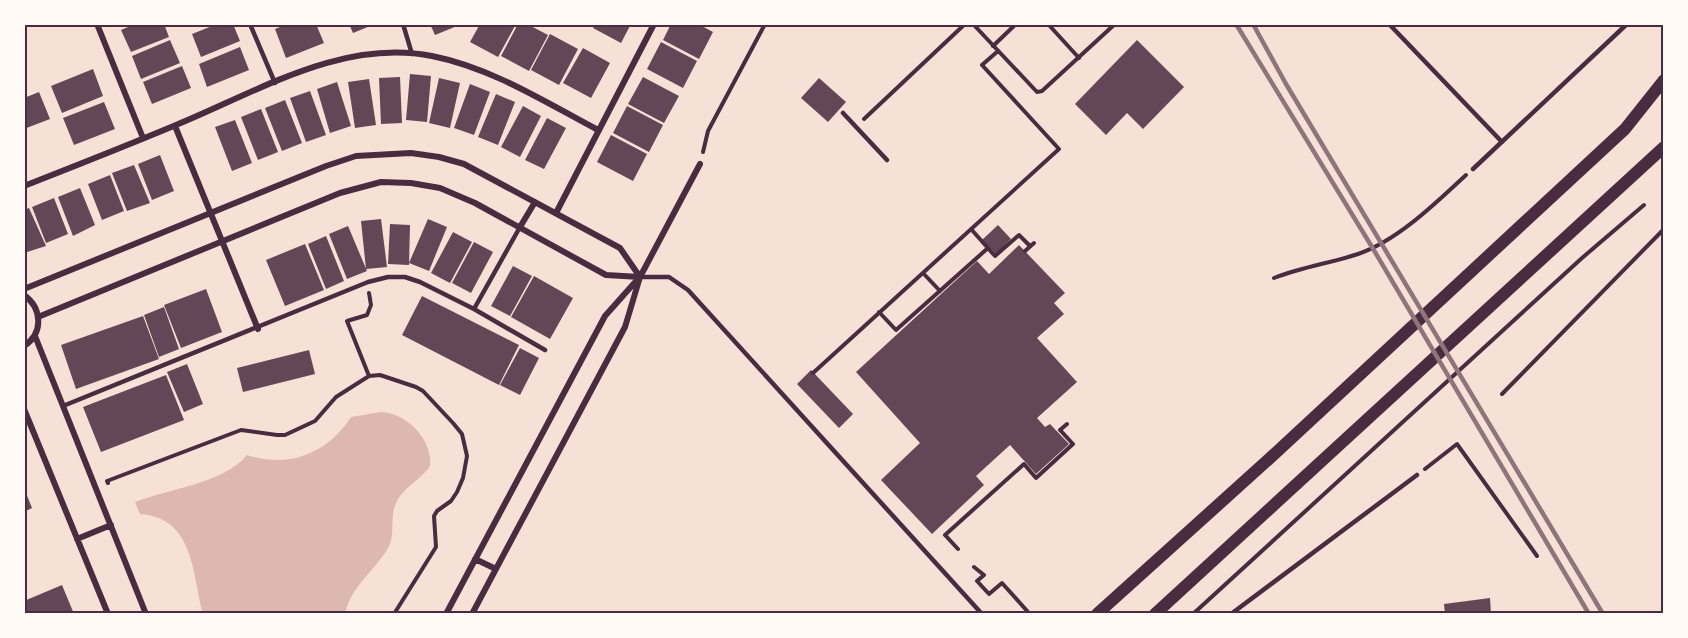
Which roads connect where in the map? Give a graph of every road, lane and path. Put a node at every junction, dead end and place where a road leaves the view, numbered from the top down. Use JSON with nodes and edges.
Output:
{"nodes":[{"id":1,"x":97,"y":24,"type":"edge"},
{"id":2,"x":250,"y":24,"type":"edge"},
{"id":3,"x":403,"y":24,"type":"edge"},
{"id":4,"x":654,"y":24,"type":"edge"},
{"id":5,"x":765,"y":24,"type":"edge"},
{"id":6,"x":965,"y":24,"type":"edge"},
{"id":7,"x":973,"y":24,"type":"edge"},
{"id":8,"x":1016,"y":24,"type":"edge"},
{"id":9,"x":1048,"y":24,"type":"edge"},
{"id":10,"x":1115,"y":24,"type":"edge"},
{"id":11,"x":1389,"y":24,"type":"edge"},
{"id":12,"x":1627,"y":24,"type":"edge"},
{"id":13,"x":993,"y":46,"type":"junction"},
{"id":14,"x":998,"y":51,"type":"junction"},
{"id":15,"x":412,"y":54,"type":"junction"},
{"id":16,"x":1079,"y":58,"type":"junction"},
{"id":17,"x":1664,"y":80,"type":"edge"},
{"id":18,"x":275,"y":83,"type":"junction"},
{"id":19,"x":1660,"y":88,"type":"edge"},
{"id":20,"x":843,"y":112,"type":"dead end"},
{"id":21,"x":862,"y":122,"type":"dead end"},
{"id":22,"x":176,"y":126,"type":"junction"},
{"id":23,"x":598,"y":130,"type":"junction"},
{"id":24,"x":143,"y":138,"type":"junction"},
{"id":25,"x":1502,"y":142,"type":"junction"},
{"id":26,"x":1664,"y":147,"type":"edge"},
{"id":27,"x":887,"y":160,"type":"dead end"},
{"id":28,"x":700,"y":164,"type":"joint"},
{"id":29,"x":1473,"y":169,"type":"joint"},
{"id":30,"x":24,"y":186,"type":"edge"},
{"id":31,"x":535,"y":201,"type":"junction"},
{"id":32,"x":1644,"y":205,"type":"dead end"},
{"id":33,"x":556,"y":213,"type":"junction"},
{"id":34,"x":211,"y":214,"type":"junction"},
{"id":35,"x":520,"y":227,"type":"junction"},
{"id":36,"x":970,"y":229,"type":"junction"},
{"id":37,"x":1664,"y":229,"type":"edge"},
{"id":38,"x":223,"y":242,"type":"junction"},
{"id":39,"x":988,"y":248,"type":"junction"},
{"id":40,"x":1025,"y":251,"type":"dead end"},
{"id":41,"x":923,"y":273,"type":"junction"},
{"id":42,"x":640,"y":277,"type":"junction"},
{"id":43,"x":1274,"y":278,"type":"dead end"},
{"id":44,"x":368,"y":282,"type":"junction"},
{"id":45,"x":24,"y":289,"type":"edge"},
{"id":46,"x":940,"y":291,"type":"junction"},
{"id":47,"x":24,"y":295,"type":"edge"},
{"id":48,"x":474,"y":309,"type":"junction"},
{"id":49,"x":879,"y":312,"type":"junction"},
{"id":50,"x":38,"y":317,"type":"junction"},
{"id":51,"x":258,"y":328,"type":"junction"},
{"id":52,"x":35,"y":336,"type":"junction"},
{"id":53,"x":24,"y":346,"type":"edge"},
{"id":54,"x":545,"y":350,"type":"dead end"},
{"id":55,"x":813,"y":373,"type":"dead end"},
{"id":56,"x":369,"y":375,"type":"junction"},
{"id":57,"x":1502,"y":394,"type":"dead end"},
{"id":58,"x":63,"y":406,"type":"junction"},
{"id":59,"x":24,"y":409,"type":"edge"},
{"id":60,"x":1067,"y":424,"type":"dead end"},
{"id":61,"x":1417,"y":475,"type":"joint"},
{"id":62,"x":111,"y":492,"type":"dead end"},
{"id":63,"x":111,"y":525,"type":"junction"},
{"id":64,"x":77,"y":539,"type":"junction"},
{"id":65,"x":958,"y":549,"type":"dead end"},
{"id":66,"x":1537,"y":556,"type":"dead end"},
{"id":67,"x":475,"y":559,"type":"junction"},
{"id":68,"x":974,"y":567,"type":"dead end"},
{"id":69,"x":496,"y":570,"type":"junction"},
{"id":70,"x":108,"y":614,"type":"edge"},
{"id":71,"x":146,"y":614,"type":"edge"},
{"id":72,"x":394,"y":614,"type":"edge"},
{"id":73,"x":446,"y":614,"type":"edge"},
{"id":74,"x":472,"y":614,"type":"edge"},
{"id":75,"x":982,"y":614,"type":"edge"},
{"id":76,"x":1026,"y":614,"type":"edge"},
{"id":77,"x":1097,"y":614,"type":"edge"},
{"id":78,"x":1155,"y":614,"type":"edge"},
{"id":79,"x":1193,"y":614,"type":"edge"},
{"id":80,"x":1231,"y":614,"type":"edge"}],
"edges":[{"from":1,"to":24,"type":"street"},
{"from":2,"to":18,"type":"lane"},
{"from":3,"to":15,"type":"lane"},
{"from":4,"to":23,"type":"street"},
{"from":5,"to":28,"type":"path"},
{"from":6,"to":21,"type":"path"},
{"from":7,"to":13,"type":"path"},
{"from":8,"to":13,"type":"path"},
{"from":9,"to":16,"type":"path"},
{"from":10,"to":16,"type":"path"},
{"from":11,"to":25,"type":"lane"},
{"from":12,"to":25,"type":"lane"},
{"from":13,"to":14,"type":"path"},
{"from":14,"to":16,"type":"path"},
{"from":14,"to":36,"type":"path"},
{"from":15,"to":18,"type":"street"},
{"from":15,"to":23,"type":"street"},
{"from":17,"to":19,"type":"main road"},
{"from":18,"to":22,"type":"street"},
{"from":19,"to":77,"type":"main road"},
{"from":20,"to":27,"type":"lane"},
{"from":22,"to":24,"type":"street"},
{"from":22,"to":34,"type":"street"},
{"from":23,"to":33,"type":"street"},
{"from":24,"to":30,"type":"street"},
{"from":25,"to":29,"type":"lane"},
{"from":26,"to":78,"type":"main road"},
{"from":28,"to":42,"type":"street"},
{"from":29,"to":43,"type":"path"},
{"from":31,"to":33,"type":"street"},
{"from":31,"to":34,"type":"street"},
{"from":31,"to":35,"type":"street"},
{"from":32,"to":79,"type":"path"},
{"from":33,"to":42,"type":"street"},
{"from":34,"to":38,"type":"street"},
{"from":34,"to":45,"type":"street"},
{"from":35,"to":38,"type":"street"},
{"from":35,"to":42,"type":"street"},
{"from":35,"to":48,"type":"lane"},
{"from":36,"to":39,"type":"path"},
{"from":36,"to":41,"type":"path"},
{"from":37,"to":57,"type":"path"},
{"from":38,"to":50,"type":"street"},
{"from":38,"to":51,"type":"street"},
{"from":39,"to":40,"type":"path"},
{"from":39,"to":46,"type":"path"},
{"from":41,"to":46,"type":"path"},
{"from":41,"to":49,"type":"path"},
{"from":42,"to":67,"type":"street"},
{"from":42,"to":69,"type":"street"},
{"from":42,"to":75,"type":"lane"},
{"from":44,"to":48,"type":"lane"},
{"from":44,"to":51,"type":"lane"},
{"from":44,"to":56,"type":"path"},
{"from":46,"to":49,"type":"path"},
{"from":47,"to":50,"type":"street"},
{"from":48,"to":54,"type":"lane"},
{"from":49,"to":55,"type":"path"},
{"from":50,"to":52,"type":"street"},
{"from":51,"to":58,"type":"lane"},
{"from":52,"to":53,"type":"street"},
{"from":52,"to":58,"type":"street"},
{"from":56,"to":62,"type":"path"},
{"from":56,"to":72,"type":"path"},
{"from":58,"to":63,"type":"street"},
{"from":59,"to":64,"type":"street"},
{"from":60,"to":65,"type":"path"},
{"from":61,"to":66,"type":"path"},
{"from":61,"to":80,"type":"lane"},
{"from":63,"to":64,"type":"street"},
{"from":63,"to":71,"type":"street"},
{"from":64,"to":70,"type":"street"},
{"from":67,"to":69,"type":"street"},
{"from":67,"to":73,"type":"street"},
{"from":68,"to":76,"type":"path"},
{"from":69,"to":74,"type":"street"}]}
